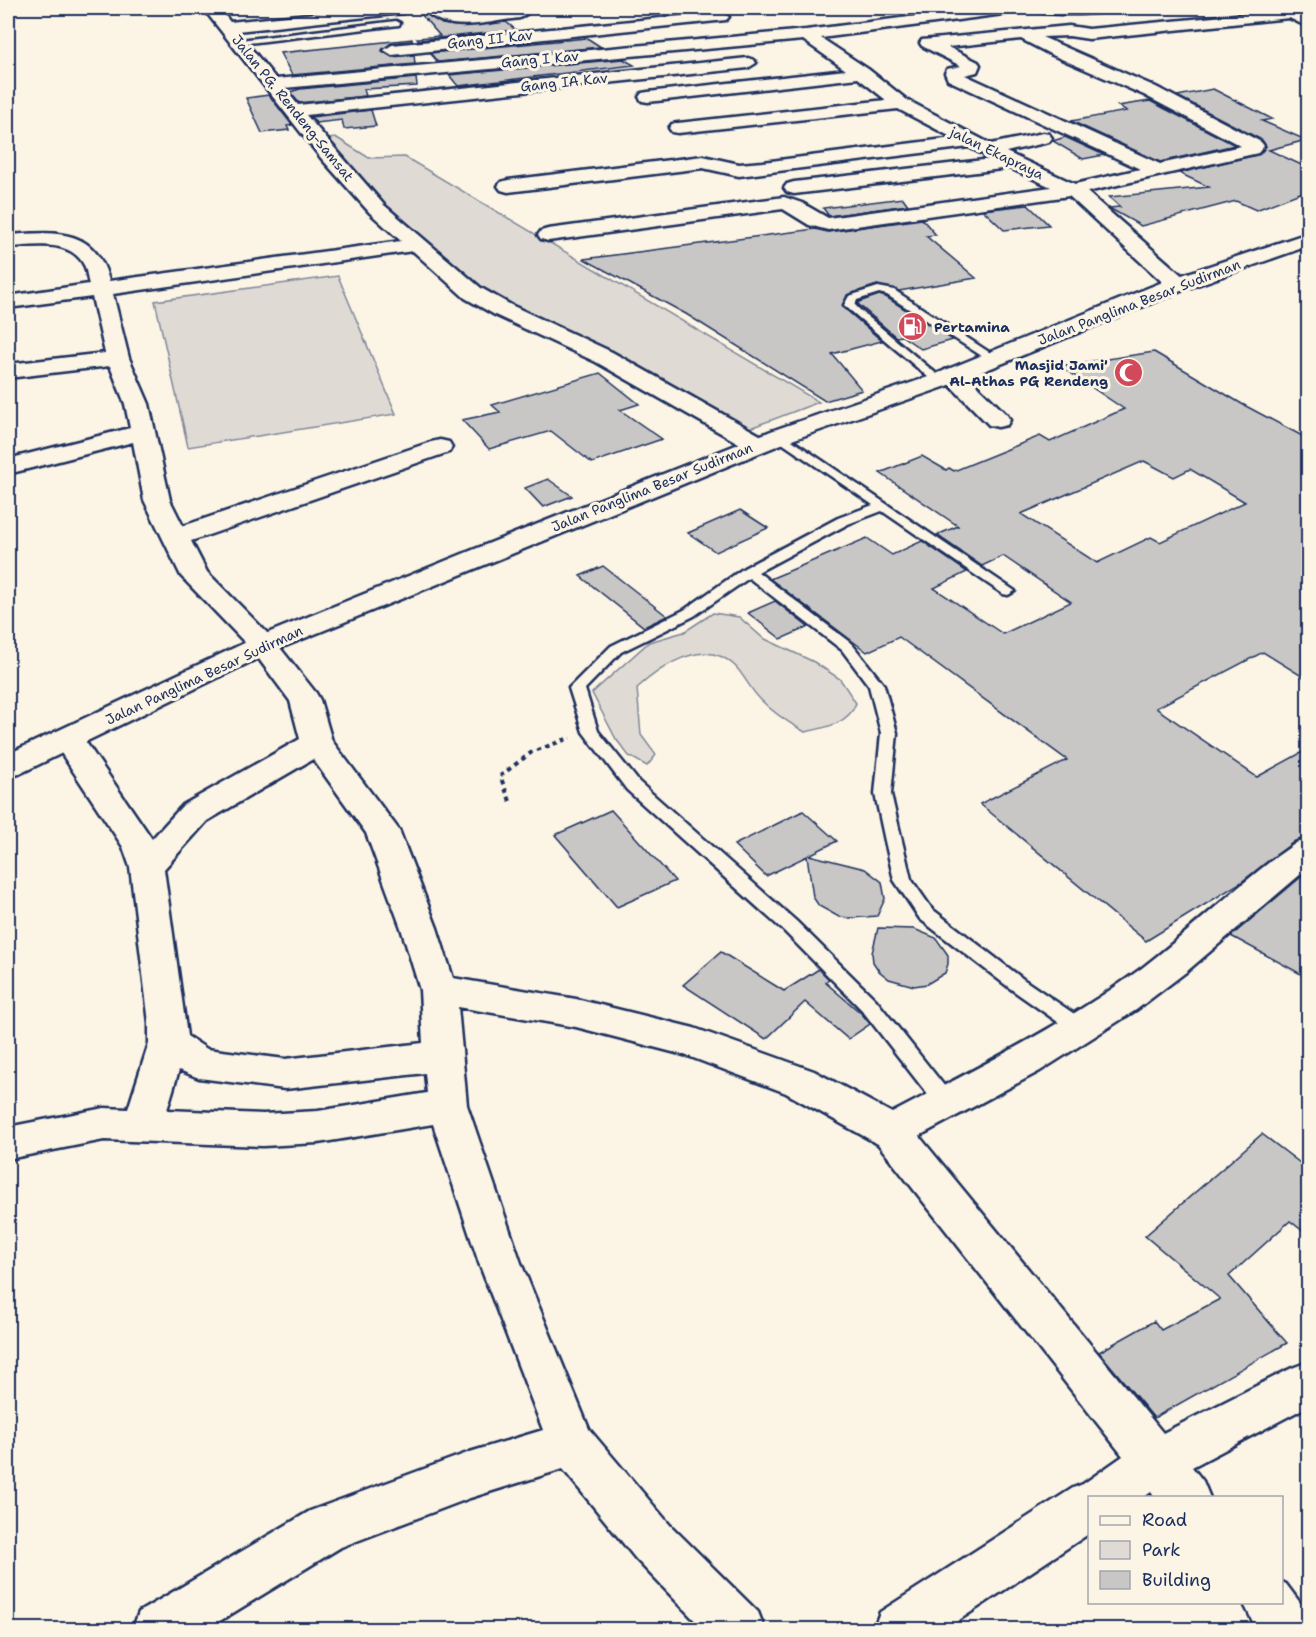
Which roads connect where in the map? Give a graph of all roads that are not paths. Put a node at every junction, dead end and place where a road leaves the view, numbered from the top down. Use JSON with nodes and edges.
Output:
{"nodes":[{"id":1,"x":294,"y":8,"type":"edge"},
{"id":2,"x":403,"y":8,"type":"edge"},
{"id":3,"x":431,"y":8,"type":"edge"},
{"id":4,"x":1011,"y":8,"type":"edge"},
{"id":5,"x":1034,"y":8,"type":"edge"},
{"id":6,"x":1108,"y":8,"type":"edge"},
{"id":7,"x":975,"y":9,"type":"edge"},
{"id":8,"x":502,"y":11,"type":"edge"},
{"id":9,"x":540,"y":11,"type":"dead end"},
{"id":10,"x":1308,"y":11,"type":"edge"},
{"id":11,"x":716,"y":12,"type":"edge"},
{"id":12,"x":1287,"y":13,"type":"junction"},
{"id":13,"x":219,"y":17,"type":"edge"},
{"id":14,"x":900,"y":22,"type":"junction"},
{"id":15,"x":396,"y":23,"type":"dead end"},
{"id":16,"x":1308,"y":25,"type":"edge"},
{"id":17,"x":1023,"y":34,"type":"junction"},
{"id":18,"x":806,"y":35,"type":"junction"},
{"id":19,"x":749,"y":41,"type":"junction"},
{"id":20,"x":240,"y":42,"type":"junction"},
{"id":21,"x":930,"y":44,"type":"junction"},
{"id":22,"x":380,"y":51,"type":"dead end"},
{"id":23,"x":833,"y":55,"type":"junction"},
{"id":24,"x":810,"y":57,"type":"dead end"},
{"id":25,"x":763,"y":62,"type":"dead end"},
{"id":26,"x":281,"y":63,"type":"dead end"},
{"id":27,"x":259,"y":65,"type":"junction"},
{"id":28,"x":862,"y":73,"type":"junction"},
{"id":29,"x":274,"y":84,"type":"junction"},
{"id":30,"x":648,"y":97,"type":"dead end"},
{"id":31,"x":901,"y":104,"type":"junction"},
{"id":32,"x":296,"y":111,"type":"junction"},
{"id":33,"x":678,"y":128,"type":"dead end"},
{"id":34,"x":1042,"y":138,"type":"dead end"},
{"id":35,"x":972,"y":141,"type":"junction"},
{"id":36,"x":989,"y":150,"type":"junction"},
{"id":37,"x":1012,"y":162,"type":"junction"},
{"id":38,"x":1157,"y":170,"type":"junction"},
{"id":39,"x":508,"y":186,"type":"dead end"},
{"id":40,"x":794,"y":188,"type":"dead end"},
{"id":41,"x":1073,"y":190,"type":"junction"},
{"id":42,"x":548,"y":235,"type":"dead end"},
{"id":43,"x":1308,"y":239,"type":"edge"},
{"id":44,"x":8,"y":241,"type":"edge"},
{"id":45,"x":416,"y":244,"type":"junction"},
{"id":46,"x":1178,"y":284,"type":"junction"},
{"id":47,"x":99,"y":288,"type":"junction"},
{"id":48,"x":8,"y":302,"type":"edge"},
{"id":49,"x":118,"y":358,"type":"junction"},
{"id":50,"x":992,"y":358,"type":"junction"},
{"id":51,"x":8,"y":371,"type":"edge"},
{"id":52,"x":946,"y":378,"type":"junction"},
{"id":53,"x":999,"y":420,"type":"dead end"},
{"id":54,"x":142,"y":432,"type":"junction"},
{"id":55,"x":769,"y":440,"type":"junction"},
{"id":56,"x":440,"y":447,"type":"dead end"},
{"id":57,"x":8,"y":467,"type":"edge"},
{"id":58,"x":883,"y":506,"type":"junction"},
{"id":59,"x":176,"y":537,"type":"junction"},
{"id":60,"x":749,"y":571,"type":"junction"},
{"id":61,"x":1008,"y":591,"type":"dead end"},
{"id":62,"x":262,"y":645,"type":"junction"},
{"id":63,"x":68,"y":739,"type":"junction"},
{"id":64,"x":317,"y":743,"type":"junction"},
{"id":65,"x":8,"y":766,"type":"edge"},
{"id":66,"x":1308,"y":851,"type":"edge"},
{"id":67,"x":147,"y":867,"type":"junction"},
{"id":68,"x":438,"y":990,"type":"junction"},
{"id":69,"x":1082,"y":1029,"type":"junction"},
{"id":70,"x":168,"y":1043,"type":"junction"},
{"id":71,"x":441,"y":1056,"type":"junction"},
{"id":72,"x":946,"y":1103,"type":"junction"},
{"id":73,"x":447,"y":1105,"type":"junction"},
{"id":74,"x":142,"y":1126,"type":"junction"},
{"id":75,"x":892,"y":1132,"type":"junction"},
{"id":76,"x":8,"y":1143,"type":"edge"},
{"id":77,"x":1308,"y":1383,"type":"edge"},
{"id":78,"x":572,"y":1444,"type":"junction"},
{"id":79,"x":1158,"y":1460,"type":"junction"},
{"id":80,"x":1103,"y":1496,"type":"edge"},
{"id":81,"x":1185,"y":1496,"type":"edge"},
{"id":82,"x":1088,"y":1506,"type":"edge"},
{"id":83,"x":1270,"y":1604,"type":"edge"},
{"id":84,"x":157,"y":1629,"type":"edge"},
{"id":85,"x":740,"y":1629,"type":"edge"},
{"id":86,"x":898,"y":1629,"type":"edge"},
{"id":87,"x":1289,"y":1629,"type":"edge"}],
"edges":[{"from":1,"to":13,"type":"street"},
{"from":2,"to":13,"type":"street"},
{"from":3,"to":8,"type":"street"},
{"from":4,"to":7,"type":"street","name":"Gang I Kav"},
{"from":5,"to":6,"type":"street"},
{"from":7,"to":14,"type":"street","name":"Gang I Kav"},
{"from":8,"to":9,"type":"street"},
{"from":10,"to":12,"type":"street"},
{"from":11,"to":19,"type":"street"},
{"from":11,"to":22,"type":"street","name":"Gang II Kav"},
{"from":12,"to":16,"type":"lane"},
{"from":12,"to":17,"type":"street"},
{"from":13,"to":20,"type":"street","name":"Jalan PG. Rendeng-Samsat"},
{"from":14,"to":18,"type":"street","name":"Gang I Kav"},
{"from":14,"to":21,"type":"street"},
{"from":15,"to":20,"type":"lane"},
{"from":17,"to":21,"type":"street"},
{"from":17,"to":38,"type":"street"},
{"from":18,"to":19,"type":"street","name":"Gang I Kav"},
{"from":18,"to":23,"type":"street","name":"jalan Ekapraya"},
{"from":19,"to":29,"type":"street","name":"Gang I Kav"},
{"from":20,"to":27,"type":"street","name":"Jalan PG. Rendeng-Samsat"},
{"from":21,"to":38,"type":"street"},
{"from":23,"to":24,"type":"street"},
{"from":23,"to":28,"type":"street","name":"jalan Ekapraya"},
{"from":25,"to":32,"type":"street","name":"Gang IA Kav"},
{"from":26,"to":27,"type":"street"},
{"from":27,"to":29,"type":"street","name":"Jalan PG. Rendeng-Samsat"},
{"from":28,"to":30,"type":"street"},
{"from":28,"to":31,"type":"street","name":"jalan Ekapraya"},
{"from":29,"to":32,"type":"street","name":"Jalan PG. Rendeng-Samsat"},
{"from":31,"to":33,"type":"street"},
{"from":31,"to":35,"type":"street","name":"jalan Ekapraya"},
{"from":32,"to":45,"type":"street","name":"Jalan PG. Rendeng-Samsat"},
{"from":34,"to":36,"type":"street"},
{"from":35,"to":36,"type":"street","name":"jalan Ekapraya"},
{"from":35,"to":39,"type":"street"},
{"from":36,"to":37,"type":"street","name":"jalan Ekapraya"},
{"from":37,"to":40,"type":"street"},
{"from":37,"to":41,"type":"street","name":"jalan Ekapraya"},
{"from":38,"to":41,"type":"street"},
{"from":41,"to":42,"type":"street"},
{"from":41,"to":46,"type":"street","name":"jalan Ekapraya"},
{"from":43,"to":46,"type":"street","name":"Jalan Panglima Besar Sudirman"},
{"from":44,"to":47,"type":"street"},
{"from":45,"to":47,"type":"street"},
{"from":45,"to":55,"type":"street","name":"Jalan PG. Rendeng-Samsat"},
{"from":46,"to":50,"type":"street","name":"Jalan Panglima Besar Sudirman"},
{"from":47,"to":48,"type":"street"},
{"from":47,"to":49,"type":"street"},
{"from":49,"to":51,"type":"street"},
{"from":49,"to":54,"type":"street"},
{"from":50,"to":52,"type":"street","name":"Jalan Panglima Besar Sudirman"},
{"from":50,"to":52,"type":"lane"},
{"from":52,"to":53,"type":"street"},
{"from":52,"to":55,"type":"street","name":"Jalan Panglima Besar Sudirman"},
{"from":54,"to":57,"type":"street"},
{"from":54,"to":59,"type":"street"},
{"from":55,"to":58,"type":"lane"},
{"from":55,"to":62,"type":"street","name":"Jalan Panglima Besar Sudirman"},
{"from":56,"to":59,"type":"street"},
{"from":58,"to":60,"type":"lane"},
{"from":58,"to":61,"type":"lane"},
{"from":59,"to":62,"type":"street"},
{"from":60,"to":69,"type":"lane"},
{"from":60,"to":72,"type":"lane"},
{"from":62,"to":63,"type":"street","name":"Jalan Panglima Besar Sudirman"},
{"from":62,"to":64,"type":"street"},
{"from":63,"to":65,"type":"street","name":"Jalan Panglima Besar Sudirman"},
{"from":63,"to":67,"type":"street"},
{"from":64,"to":67,"type":"street"},
{"from":64,"to":68,"type":"street"},
{"from":66,"to":69,"type":"street"},
{"from":67,"to":70,"type":"street"},
{"from":68,"to":71,"type":"street"},
{"from":68,"to":75,"type":"street"},
{"from":69,"to":72,"type":"street"},
{"from":70,"to":71,"type":"street"},
{"from":70,"to":74,"type":"street"},
{"from":71,"to":73,"type":"street"},
{"from":72,"to":75,"type":"street"},
{"from":73,"to":74,"type":"street"},
{"from":73,"to":78,"type":"street"},
{"from":74,"to":76,"type":"street"},
{"from":75,"to":79,"type":"street"},
{"from":77,"to":79,"type":"street"},
{"from":78,"to":84,"type":"street"},
{"from":78,"to":85,"type":"street"},
{"from":79,"to":80,"type":"street"},
{"from":79,"to":81,"type":"street"},
{"from":82,"to":86,"type":"street"},
{"from":83,"to":87,"type":"street"}]}
